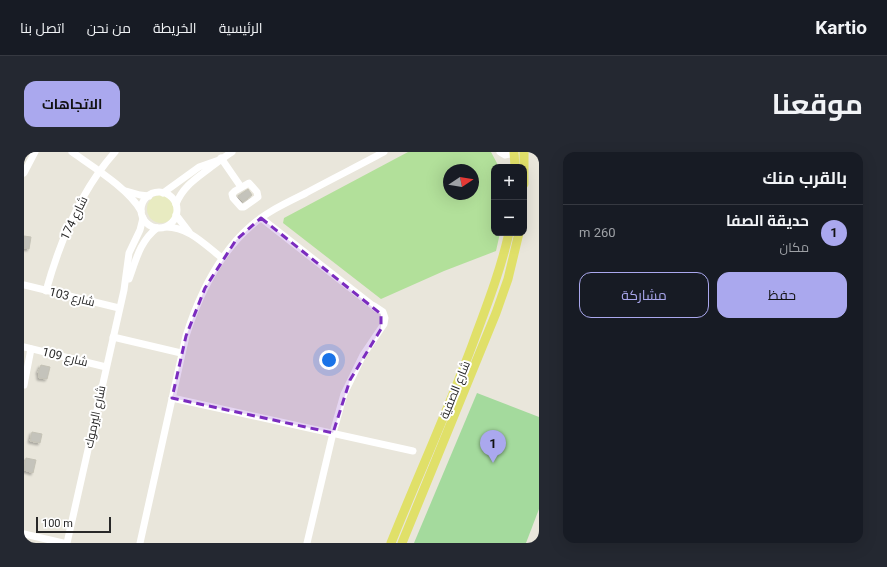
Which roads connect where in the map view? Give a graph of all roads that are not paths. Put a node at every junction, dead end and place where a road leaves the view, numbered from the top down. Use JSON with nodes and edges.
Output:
{"nodes":[{"id":1,"x":35,"y":152,"type":"edge"},
{"id":2,"x":72,"y":152,"type":"edge"},
{"id":3,"x":115,"y":152,"type":"edge"},
{"id":4,"x":232,"y":152,"type":"edge"},
{"id":5,"x":384,"y":152,"type":"edge"},
{"id":6,"x":500,"y":152,"type":"edge"},
{"id":7,"x":518,"y":152,"type":"edge"},
{"id":8,"x":220,"y":159,"type":"junction"},
{"id":9,"x":516,"y":164,"type":"edge"},
{"id":10,"x":520,"y":164,"type":"edge"},
{"id":11,"x":99,"y":172,"type":"junction"},
{"id":12,"x":24,"y":173,"type":"edge"},
{"id":13,"x":241,"y":187,"type":"dead end"},
{"id":14,"x":122,"y":190,"type":"junction"},
{"id":15,"x":163,"y":193,"type":"junction"},
{"id":16,"x":149,"y":196,"type":"junction"},
{"id":17,"x":176,"y":204,"type":"junction"},
{"id":18,"x":142,"y":215,"type":"junction"},
{"id":19,"x":176,"y":215,"type":"junction"},
{"id":20,"x":261,"y":218,"type":"junction"},
{"id":21,"x":166,"y":227,"type":"junction"},
{"id":22,"x":157,"y":228,"type":"junction"},
{"id":23,"x":190,"y":234,"type":"junction"},
{"id":24,"x":508,"y":236,"type":"edge"},
{"id":25,"x":518,"y":236,"type":"edge"},
{"id":26,"x":222,"y":258,"type":"junction"},
{"id":27,"x":24,"y":285,"type":"edge"},
{"id":28,"x":124,"y":290,"type":"junction"},
{"id":29,"x":46,"y":291,"type":"junction"},
{"id":30,"x":119,"y":308,"type":"junction"},
{"id":31,"x":113,"y":337,"type":"junction"},
{"id":32,"x":28,"y":348,"type":"edge"},
{"id":33,"x":181,"y":353,"type":"junction"},
{"id":34,"x":106,"y":367,"type":"junction"},
{"id":35,"x":24,"y":384,"type":"edge"},
{"id":36,"x":172,"y":398,"type":"junction"},
{"id":37,"x":333,"y":434,"type":"junction"},
{"id":38,"x":413,"y":451,"type":"dead end"},
{"id":39,"x":24,"y":534,"type":"edge"},
{"id":40,"x":63,"y":543,"type":"edge"},
{"id":41,"x":67,"y":543,"type":"edge"},
{"id":42,"x":140,"y":543,"type":"edge"},
{"id":43,"x":307,"y":543,"type":"edge"},
{"id":44,"x":391,"y":543,"type":"edge"},
{"id":45,"x":402,"y":543,"type":"edge"}],
"edges":[{"from":1,"to":12,"type":"street"},
{"from":2,"to":11,"type":"street"},
{"from":3,"to":11,"type":"street","name":"شارع 174"},
{"from":4,"to":8,"type":"street"},
{"from":5,"to":20,"type":"street"},
{"from":6,"to":7,"type":"street"},
{"from":7,"to":9,"type":"main road"},
{"from":7,"to":10,"type":"main road"},
{"from":8,"to":13,"type":"street"},
{"from":8,"to":15,"type":"street"},
{"from":8,"to":17,"type":"street"},
{"from":11,"to":14,"type":"street"},
{"from":11,"to":29,"type":"street","name":"شارع 174"},
{"from":14,"to":16,"type":"street"},
{"from":14,"to":18,"type":"street"},
{"from":15,"to":16,"type":"street"},
{"from":15,"to":17,"type":"street"},
{"from":16,"to":18,"type":"street"},
{"from":17,"to":19,"type":"street"},
{"from":18,"to":22,"type":"street"},
{"from":18,"to":28,"type":"street","name":"شارع اليرموك"},
{"from":19,"to":21,"type":"street"},
{"from":19,"to":23,"type":"street"},
{"from":20,"to":26,"type":"street"},
{"from":20,"to":37,"type":"street"},
{"from":21,"to":22,"type":"street"},
{"from":21,"to":23,"type":"street"},
{"from":22,"to":28,"type":"street","name":"شارع اليرموك"},
{"from":23,"to":26,"type":"street"},
{"from":24,"to":44,"type":"main road","name":"شارع الصفية"},
{"from":25,"to":45,"type":"main road","name":"شارع الصفية"},
{"from":26,"to":33,"type":"street"},
{"from":27,"to":29,"type":"street","name":"شارع 103"},
{"from":28,"to":30,"type":"street","name":"شارع اليرموك"},
{"from":29,"to":30,"type":"street","name":"شارع 103"},
{"from":30,"to":31,"type":"street","name":"شارع اليرموك"},
{"from":31,"to":33,"type":"street"},
{"from":31,"to":34,"type":"street","name":"شارع اليرموك"},
{"from":32,"to":34,"type":"street","name":"شارع 109"},
{"from":32,"to":35,"type":"street"},
{"from":33,"to":36,"type":"street"},
{"from":34,"to":41,"type":"street","name":"شارع اليرموك"},
{"from":36,"to":37,"type":"street"},
{"from":36,"to":42,"type":"street"},
{"from":37,"to":38,"type":"street"},
{"from":37,"to":43,"type":"street"},
{"from":39,"to":40,"type":"street"}]}
